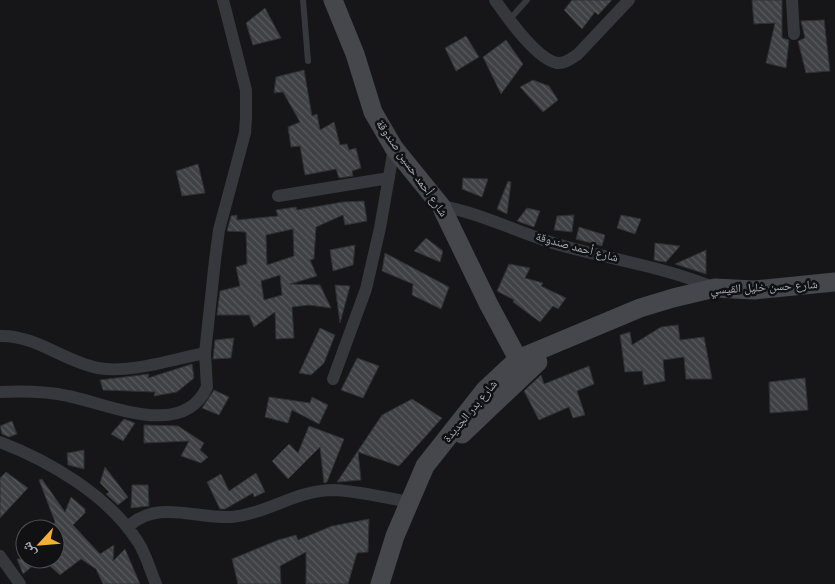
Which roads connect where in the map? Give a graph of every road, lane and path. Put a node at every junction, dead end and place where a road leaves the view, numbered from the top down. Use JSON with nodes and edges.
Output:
{"nodes":[{"id":1,"x":223,"y":0,"type":"edge"},
{"id":2,"x":303,"y":0,"type":"edge"},
{"id":3,"x":333,"y":0,"type":"edge"},
{"id":4,"x":495,"y":0,"type":"edge"},
{"id":5,"x":527,"y":0,"type":"edge"},
{"id":6,"x":629,"y":0,"type":"edge"},
{"id":7,"x":792,"y":0,"type":"edge"},
{"id":8,"x":509,"y":20,"type":"junction"},
{"id":9,"x":794,"y":34,"type":"dead end"},
{"id":10,"x":308,"y":61,"type":"dead end"},
{"id":11,"x":394,"y":148,"type":"junction"},
{"id":12,"x":388,"y":178,"type":"junction"},
{"id":13,"x":278,"y":196,"type":"dead end"},
{"id":14,"x":440,"y":206,"type":"junction"},
{"id":15,"x":835,"y":282,"type":"edge"},
{"id":16,"x":715,"y":288,"type":"junction"},
{"id":17,"x":0,"y":336,"type":"edge"},
{"id":18,"x":205,"y":353,"type":"junction"},
{"id":19,"x":517,"y":369,"type":"junction"},
{"id":20,"x":333,"y":379,"type":"dead end"},
{"id":21,"x":0,"y":392,"type":"edge"},
{"id":22,"x":0,"y":442,"type":"edge"},
{"id":23,"x":410,"y":502,"type":"junction"},
{"id":24,"x":128,"y":527,"type":"junction"},
{"id":25,"x":0,"y":556,"type":"edge"},
{"id":26,"x":20,"y":584,"type":"edge"},
{"id":27,"x":156,"y":584,"type":"edge"},
{"id":28,"x":380,"y":584,"type":"edge"}],
"edges":[{"from":1,"to":18,"type":"street"},
{"from":2,"to":10,"type":"lane"},
{"from":3,"to":11,"type":"main road","name":"شارع أحمد حسين صندوقة"},
{"from":4,"to":8,"type":"street"},
{"from":5,"to":8,"type":"lane"},
{"from":6,"to":8,"type":"street"},
{"from":7,"to":9,"type":"street"},
{"from":11,"to":12,"type":"street"},
{"from":11,"to":14,"type":"main road","name":"شارع أحمد حسين صندوقة"},
{"from":12,"to":13,"type":"street"},
{"from":12,"to":20,"type":"street"},
{"from":14,"to":16,"type":"street","name":"شارع أحمد صندوقة"},
{"from":14,"to":19,"type":"main road","name":"شارع أحمد حسين صندوقة"},
{"from":15,"to":16,"type":"main road","name":"شارع حسن خليل القيسي"},
{"from":16,"to":19,"type":"main road","name":"شارع حسن خليل القيسي"},
{"from":17,"to":18,"type":"street"},
{"from":18,"to":21,"type":"street"},
{"from":19,"to":23,"type":"main road","name":"شارع بدر الجديدة"},
{"from":22,"to":24,"type":"street"},
{"from":23,"to":24,"type":"street"},
{"from":23,"to":28,"type":"main road","name":"شارع بدر الجديدة"},
{"from":24,"to":27,"type":"street"},
{"from":25,"to":26,"type":"street"}]}
